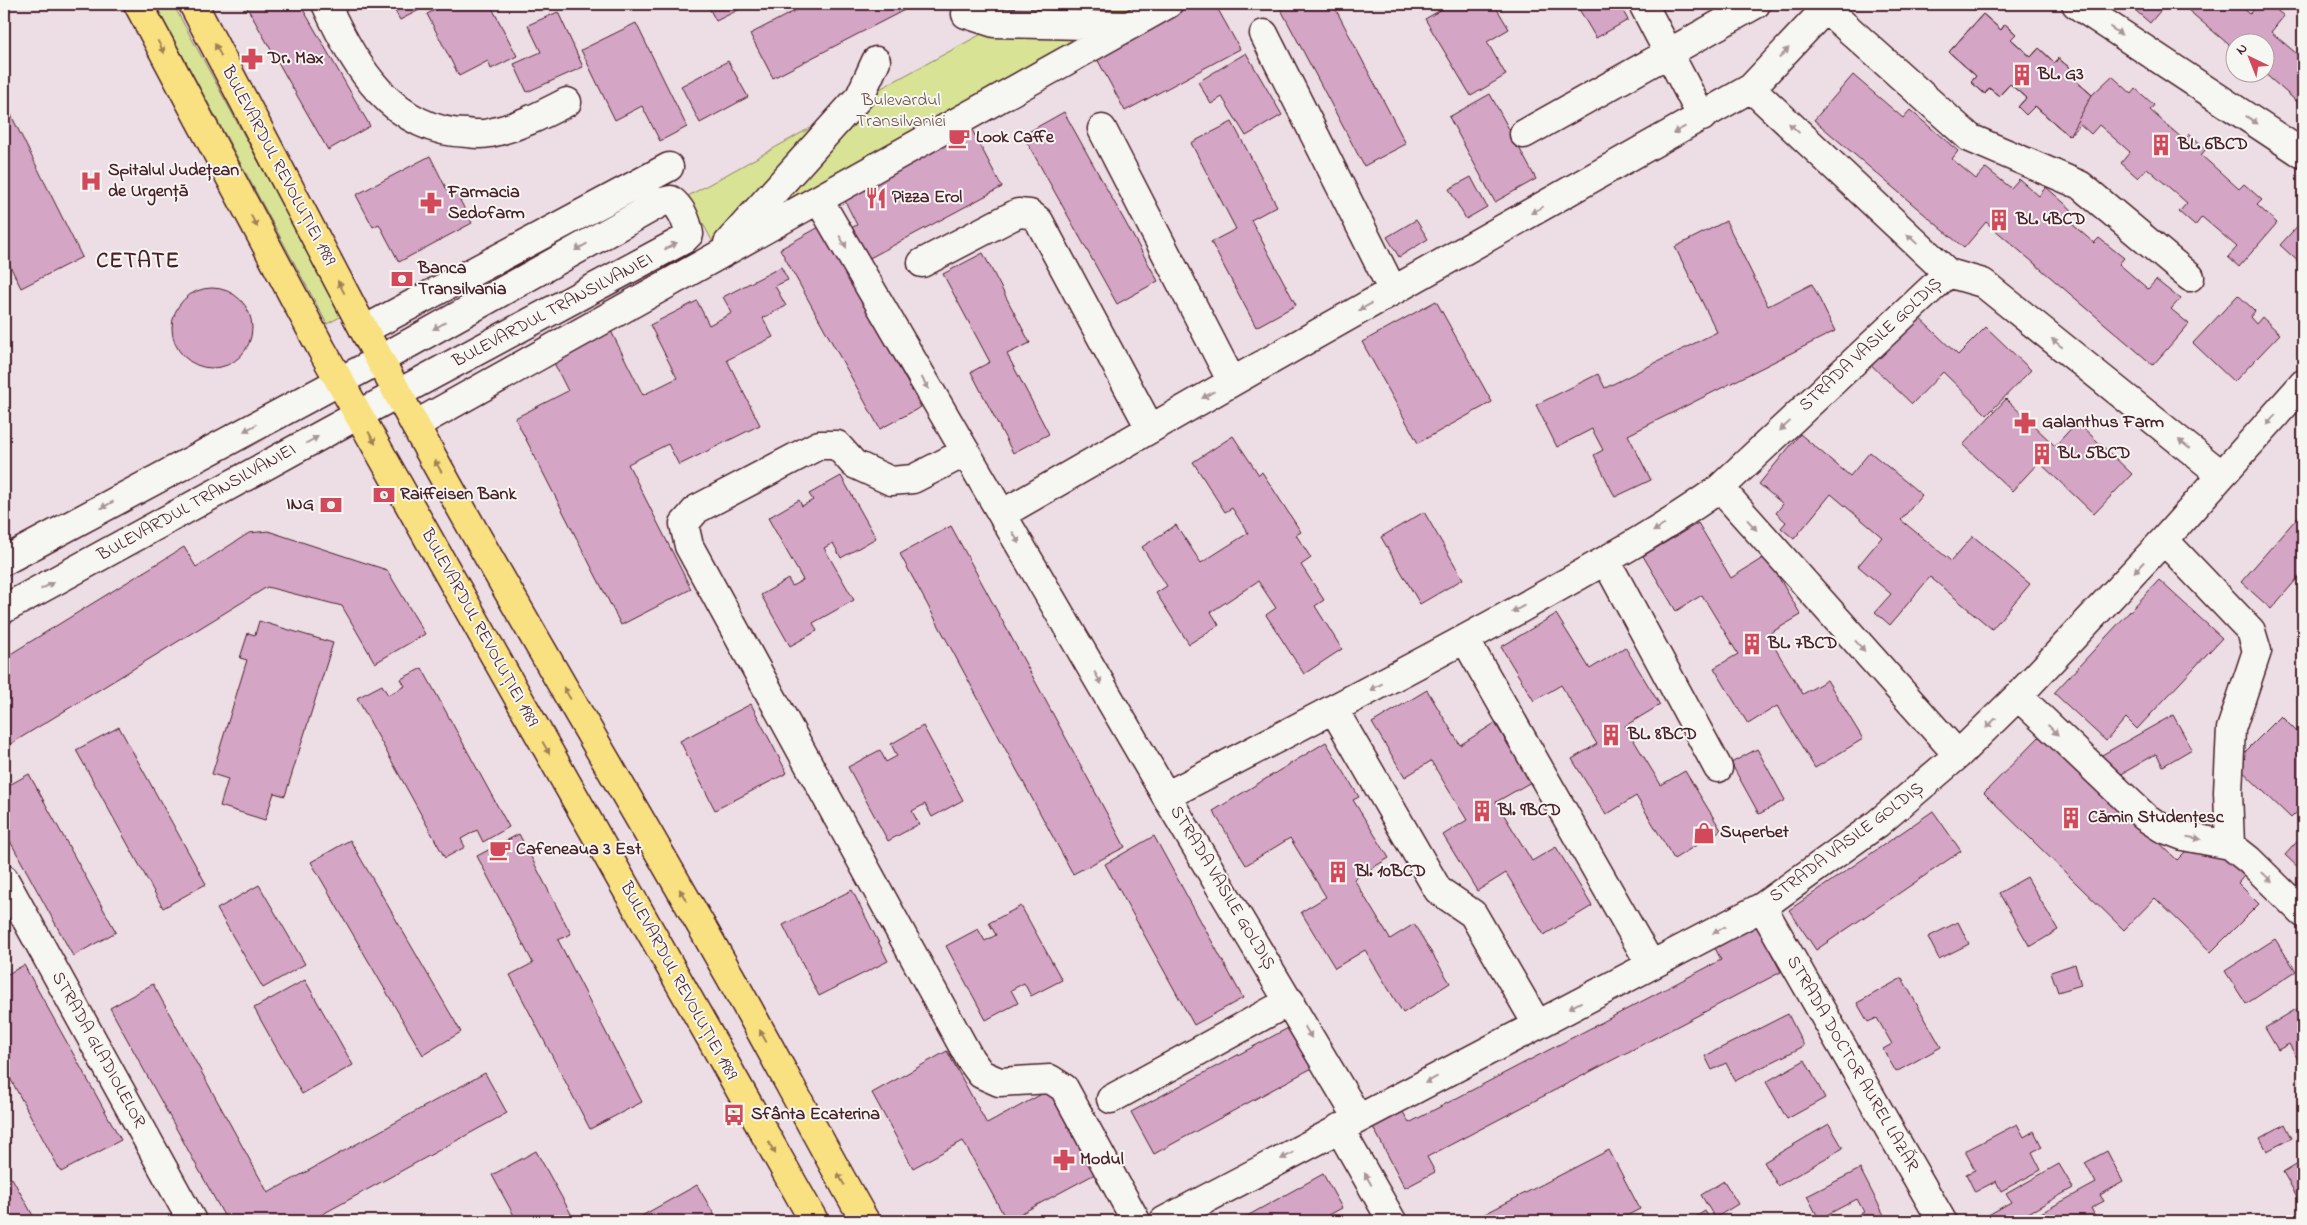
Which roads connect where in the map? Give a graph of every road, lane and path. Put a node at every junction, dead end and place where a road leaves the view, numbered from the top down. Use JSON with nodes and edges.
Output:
{"nodes":[{"id":1,"x":138,"y":4,"type":"edge"},
{"id":2,"x":194,"y":4,"type":"edge"},
{"id":3,"x":326,"y":4,"type":"edge"},
{"id":4,"x":1168,"y":4,"type":"edge"},
{"id":5,"x":1643,"y":4,"type":"edge"},
{"id":6,"x":1756,"y":4,"type":"edge"},
{"id":7,"x":2076,"y":4,"type":"edge"},
{"id":8,"x":1828,"y":6,"type":"edge"},
{"id":9,"x":966,"y":14,"type":"dead end"},
{"id":10,"x":1128,"y":26,"type":"junction"},
{"id":11,"x":1264,"y":34,"type":"dead end"},
{"id":12,"x":1668,"y":52,"type":"junction"},
{"id":13,"x":876,"y":62,"type":"dead end"},
{"id":14,"x":1751,"y":88,"type":"junction"},
{"id":15,"x":567,"y":102,"type":"dead end"},
{"id":16,"x":1702,"y":116,"type":"junction"},
{"id":17,"x":1102,"y":129,"type":"dead end"},
{"id":18,"x":1524,"y":134,"type":"dead end"},
{"id":19,"x":2303,"y":154,"type":"edge"},
{"id":20,"x":670,"y":167,"type":"dead end"},
{"id":21,"x":819,"y":200,"type":"junction"},
{"id":22,"x":713,"y":260,"type":"junction"},
{"id":23,"x":922,"y":263,"type":"dead end"},
{"id":24,"x":1948,"y":273,"type":"junction"},
{"id":25,"x":2190,"y":277,"type":"dead end"},
{"id":26,"x":1393,"y":291,"type":"junction"},
{"id":27,"x":363,"y":329,"type":"junction"},
{"id":28,"x":379,"y":360,"type":"junction"},
{"id":29,"x":339,"y":381,"type":"junction"},
{"id":30,"x":1232,"y":382,"type":"junction"},
{"id":31,"x":2303,"y":384,"type":"edge"},
{"id":32,"x":397,"y":394,"type":"junction"},
{"id":33,"x":358,"y":414,"type":"junction"},
{"id":34,"x":415,"y":426,"type":"junction"},
{"id":35,"x":1150,"y":428,"type":"junction"},
{"id":36,"x":966,"y":452,"type":"junction"},
{"id":37,"x":2222,"y":475,"type":"junction"},
{"id":38,"x":1720,"y":488,"type":"junction"},
{"id":39,"x":1002,"y":514,"type":"junction"},
{"id":40,"x":2164,"y":540,"type":"junction"},
{"id":41,"x":4,"y":561,"type":"edge"},
{"id":42,"x":1606,"y":561,"type":"junction"},
{"id":43,"x":4,"y":609,"type":"edge"},
{"id":44,"x":1465,"y":639,"type":"junction"},
{"id":45,"x":2018,"y":696,"type":"junction"},
{"id":46,"x":1334,"y":710,"type":"junction"},
{"id":47,"x":1958,"y":755,"type":"junction"},
{"id":48,"x":1718,"y":768,"type":"dead end"},
{"id":49,"x":1166,"y":796,"type":"junction"},
{"id":50,"x":2230,"y":845,"type":"junction"},
{"id":51,"x":4,"y":879,"type":"edge"},
{"id":52,"x":1762,"y":907,"type":"junction"},
{"id":53,"x":2303,"y":913,"type":"edge"},
{"id":54,"x":1651,"y":965,"type":"junction"},
{"id":55,"x":1290,"y":1001,"type":"junction"},
{"id":56,"x":1537,"y":1024,"type":"junction"},
{"id":57,"x":1111,"y":1099,"type":"dead end"},
{"id":58,"x":1349,"y":1123,"type":"junction"},
{"id":59,"x":192,"y":1221,"type":"edge"},
{"id":60,"x":814,"y":1221,"type":"edge"},
{"id":61,"x":865,"y":1221,"type":"edge"},
{"id":62,"x":1136,"y":1221,"type":"edge"},
{"id":63,"x":1164,"y":1221,"type":"edge"},
{"id":64,"x":1392,"y":1221,"type":"edge"},
{"id":65,"x":1942,"y":1221,"type":"edge"}],
"edges":[{"from":1,"to":29,"type":"main road","name":"BULEVARDUL REVOLUȚIEI 1989","one_way":true},
{"from":27,"to":2,"type":"main road","name":"BULEVARDUL REVOLUȚIEI 1989","one_way":true},
{"from":3,"to":15,"type":"street"},
{"from":4,"to":10,"type":"street","name":"BULEVARDUL TRANSILVANIEI"},
{"from":5,"to":12,"type":"street"},
{"from":6,"to":12,"type":"street"},
{"from":7,"to":19,"type":"street","one_way":true},
{"from":14,"to":8,"type":"street","one_way":true},
{"from":8,"to":25,"type":"street"},
{"from":9,"to":10,"type":"street"},
{"from":10,"to":21,"type":"street","name":"BULEVARDUL TRANSILVANIEI"},
{"from":11,"to":26,"type":"street"},
{"from":12,"to":16,"type":"street"},
{"from":12,"to":18,"type":"street"},
{"from":13,"to":22,"type":"street","name":"BULEVARDUL TRANSILVANIEI"},
{"from":14,"to":16,"type":"street"},
{"from":24,"to":14,"type":"street","one_way":true},
{"from":16,"to":26,"type":"street","one_way":true},
{"from":17,"to":30,"type":"street"},
{"from":20,"to":27,"type":"street"},
{"from":21,"to":22,"type":"street","name":"BULEVARDUL TRANSILVANIEI"},
{"from":21,"to":36,"type":"street","one_way":true},
{"from":22,"to":34,"type":"street","name":"BULEVARDUL TRANSILVANIEI"},
{"from":23,"to":35,"type":"street"},
{"from":37,"to":24,"type":"street","name":"STRADA VASILE GOLDIȘ","one_way":true},
{"from":24,"to":38,"type":"street","name":"STRADA VASILE GOLDIȘ","one_way":true},
{"from":26,"to":30,"type":"street","one_way":true},
{"from":27,"to":28,"type":"main road","name":"BULEVARDUL REVOLUȚIEI 1989"},
{"from":28,"to":29,"type":"street","name":"BULEVARDUL TRANSILVANIEI"},
{"from":28,"to":32,"type":"main road","name":"BULEVARDUL REVOLUȚIEI 1989"},
{"from":32,"to":28,"type":"street","name":"BULEVARDUL TRANSILVANIEI","one_way":true},
{"from":29,"to":33,"type":"main road","name":"BULEVARDUL REVOLUȚIEI 1989"},
{"from":29,"to":41,"type":"street","name":"BULEVARDUL TRANSILVANIEI","one_way":true},
{"from":30,"to":35,"type":"street","one_way":true},
{"from":31,"to":37,"type":"street","name":"STRADA VASILE GOLDIȘ","one_way":true},
{"from":32,"to":33,"type":"street","name":"BULEVARDUL TRANSILVANIEI"},
{"from":32,"to":34,"type":"main road","name":"BULEVARDUL REVOLUȚIEI 1989"},
{"from":43,"to":33,"type":"street","name":"BULEVARDUL TRANSILVANIEI","one_way":true},
{"from":33,"to":60,"type":"main road","name":"BULEVARDUL REVOLUȚIEI 1989","one_way":true},
{"from":61,"to":34,"type":"main road","name":"BULEVARDUL REVOLUȚIEI 1989","one_way":true},
{"from":35,"to":39,"type":"street"},
{"from":36,"to":39,"type":"street"},
{"from":36,"to":62,"type":"street"},
{"from":37,"to":40,"type":"street","name":"STRADA VASILE GOLDIȘ"},
{"from":38,"to":42,"type":"street","name":"STRADA VASILE GOLDIȘ","one_way":true},
{"from":38,"to":47,"type":"street","one_way":true},
{"from":39,"to":49,"type":"street","one_way":true},
{"from":40,"to":45,"type":"street","name":"STRADA VASILE GOLDIȘ","one_way":true},
{"from":40,"to":50,"type":"street"},
{"from":42,"to":44,"type":"street","name":"STRADA VASILE GOLDIȘ","one_way":true},
{"from":42,"to":48,"type":"street"},
{"from":44,"to":46,"type":"street","name":"STRADA VASILE GOLDIȘ","one_way":true},
{"from":44,"to":54,"type":"street"},
{"from":45,"to":47,"type":"street","name":"STRADA VASILE GOLDIȘ","one_way":true},
{"from":45,"to":50,"type":"street","one_way":true},
{"from":46,"to":49,"type":"street","name":"STRADA VASILE GOLDIȘ"},
{"from":46,"to":56,"type":"street"},
{"from":47,"to":52,"type":"street","name":"STRADA VASILE GOLDIȘ"},
{"from":49,"to":55,"type":"street","name":"STRADA VASILE GOLDIȘ"},
{"from":50,"to":53,"type":"street","one_way":true},
{"from":51,"to":59,"type":"street","name":"STRADA GLADIOLELOR"},
{"from":52,"to":54,"type":"street","name":"STRADA VASILE GOLDIȘ","one_way":true},
{"from":52,"to":65,"type":"street","name":"STRADA DOCTOR AUREL LAZĂR"},
{"from":54,"to":56,"type":"street","name":"STRADA VASILE GOLDIȘ","one_way":true},
{"from":55,"to":57,"type":"street"},
{"from":55,"to":58,"type":"street","name":"STRADA VASILE GOLDIȘ","one_way":true},
{"from":56,"to":58,"type":"street","name":"STRADA VASILE GOLDIȘ","one_way":true},
{"from":58,"to":63,"type":"street","name":"STRADA VASILE GOLDIȘ","one_way":true},
{"from":64,"to":58,"type":"street","one_way":true}]}
